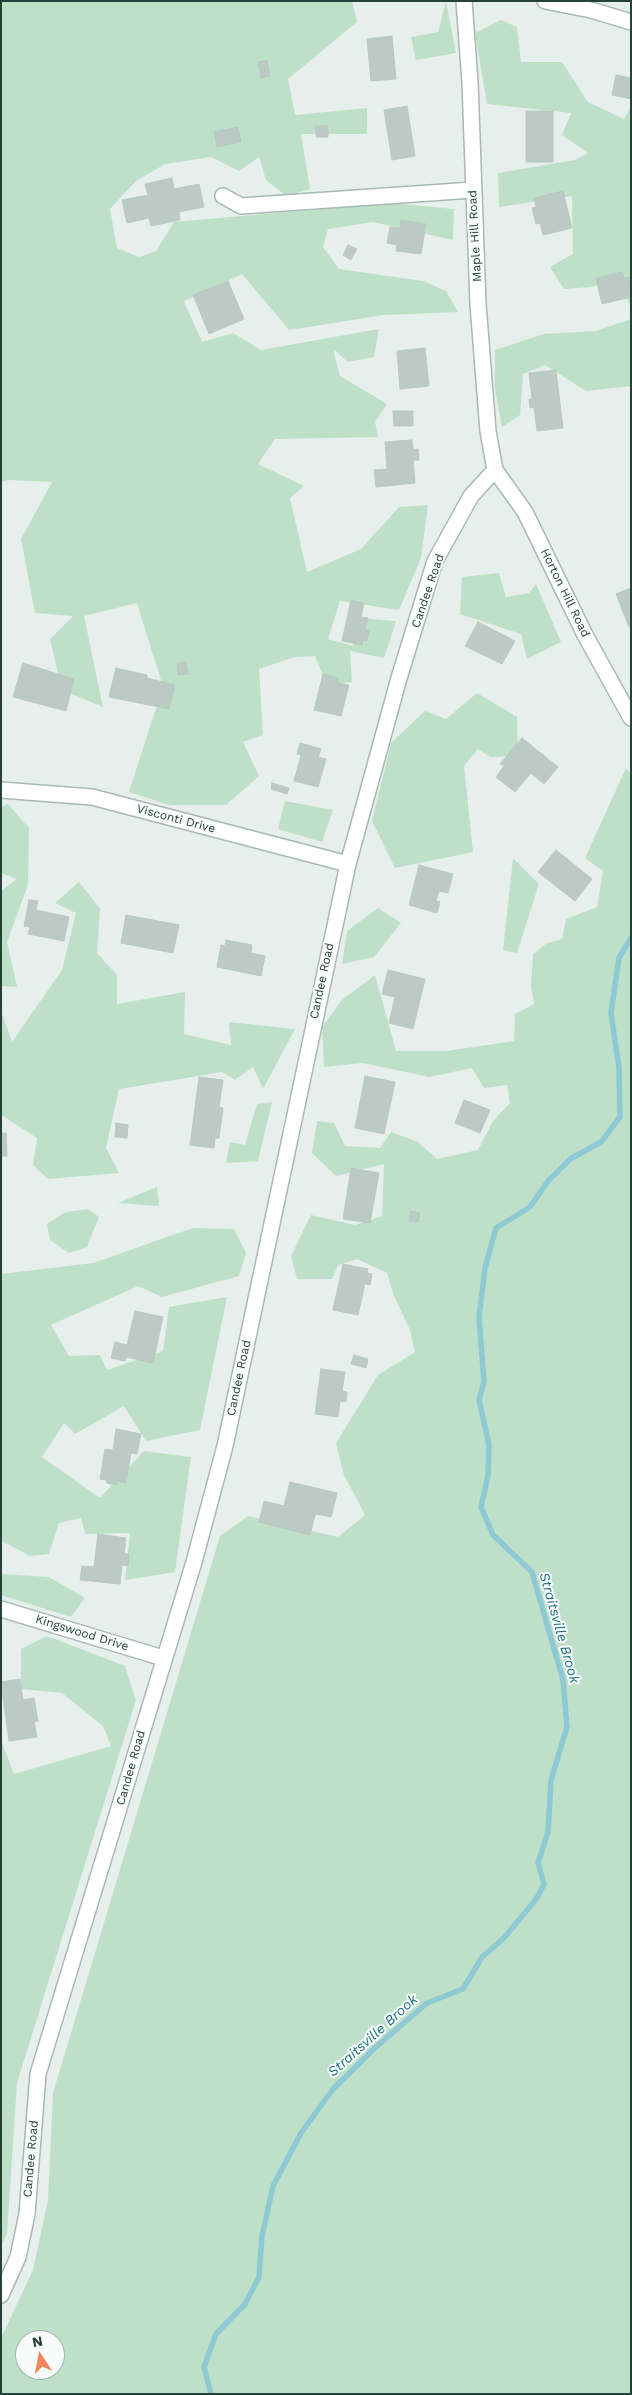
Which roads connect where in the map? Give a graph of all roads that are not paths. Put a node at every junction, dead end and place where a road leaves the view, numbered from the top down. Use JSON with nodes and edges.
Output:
{"nodes":[{"id":1,"x":464,"y":1,"type":"edge"},
{"id":2,"x":545,"y":1,"type":"edge"},
{"id":3,"x":631,"y":22,"type":"edge"},
{"id":4,"x":473,"y":190,"type":"junction"},
{"id":5,"x":222,"y":196,"type":"dead end"},
{"id":6,"x":495,"y":470,"type":"junction"},
{"id":7,"x":626,"y":699,"type":"edge"},
{"id":8,"x":631,"y":718,"type":"edge"},
{"id":9,"x":1,"y":790,"type":"edge"},
{"id":10,"x":348,"y":864,"type":"junction"},
{"id":11,"x":1,"y":1609,"type":"edge"},
{"id":12,"x":163,"y":1658,"type":"junction"},
{"id":13,"x":1,"y":2295,"type":"edge"}],
"edges":[{"from":1,"to":4,"type":"street","name":"Maple Hill Road"},
{"from":2,"to":3,"type":"street"},
{"from":4,"to":5,"type":"street"},
{"from":4,"to":6,"type":"street","name":"Maple Hill Road"},
{"from":6,"to":7,"type":"street","name":"Horton Hill Road"},
{"from":6,"to":10,"type":"street","name":"Candee Road"},
{"from":7,"to":8,"type":"street","name":"Horton Hill Road"},
{"from":9,"to":10,"type":"street","name":"Visconti Drive"},
{"from":10,"to":12,"type":"street","name":"Candee Road"},
{"from":11,"to":12,"type":"street","name":"Kingswood Drive"},
{"from":12,"to":13,"type":"street","name":"Candee Road"}]}
